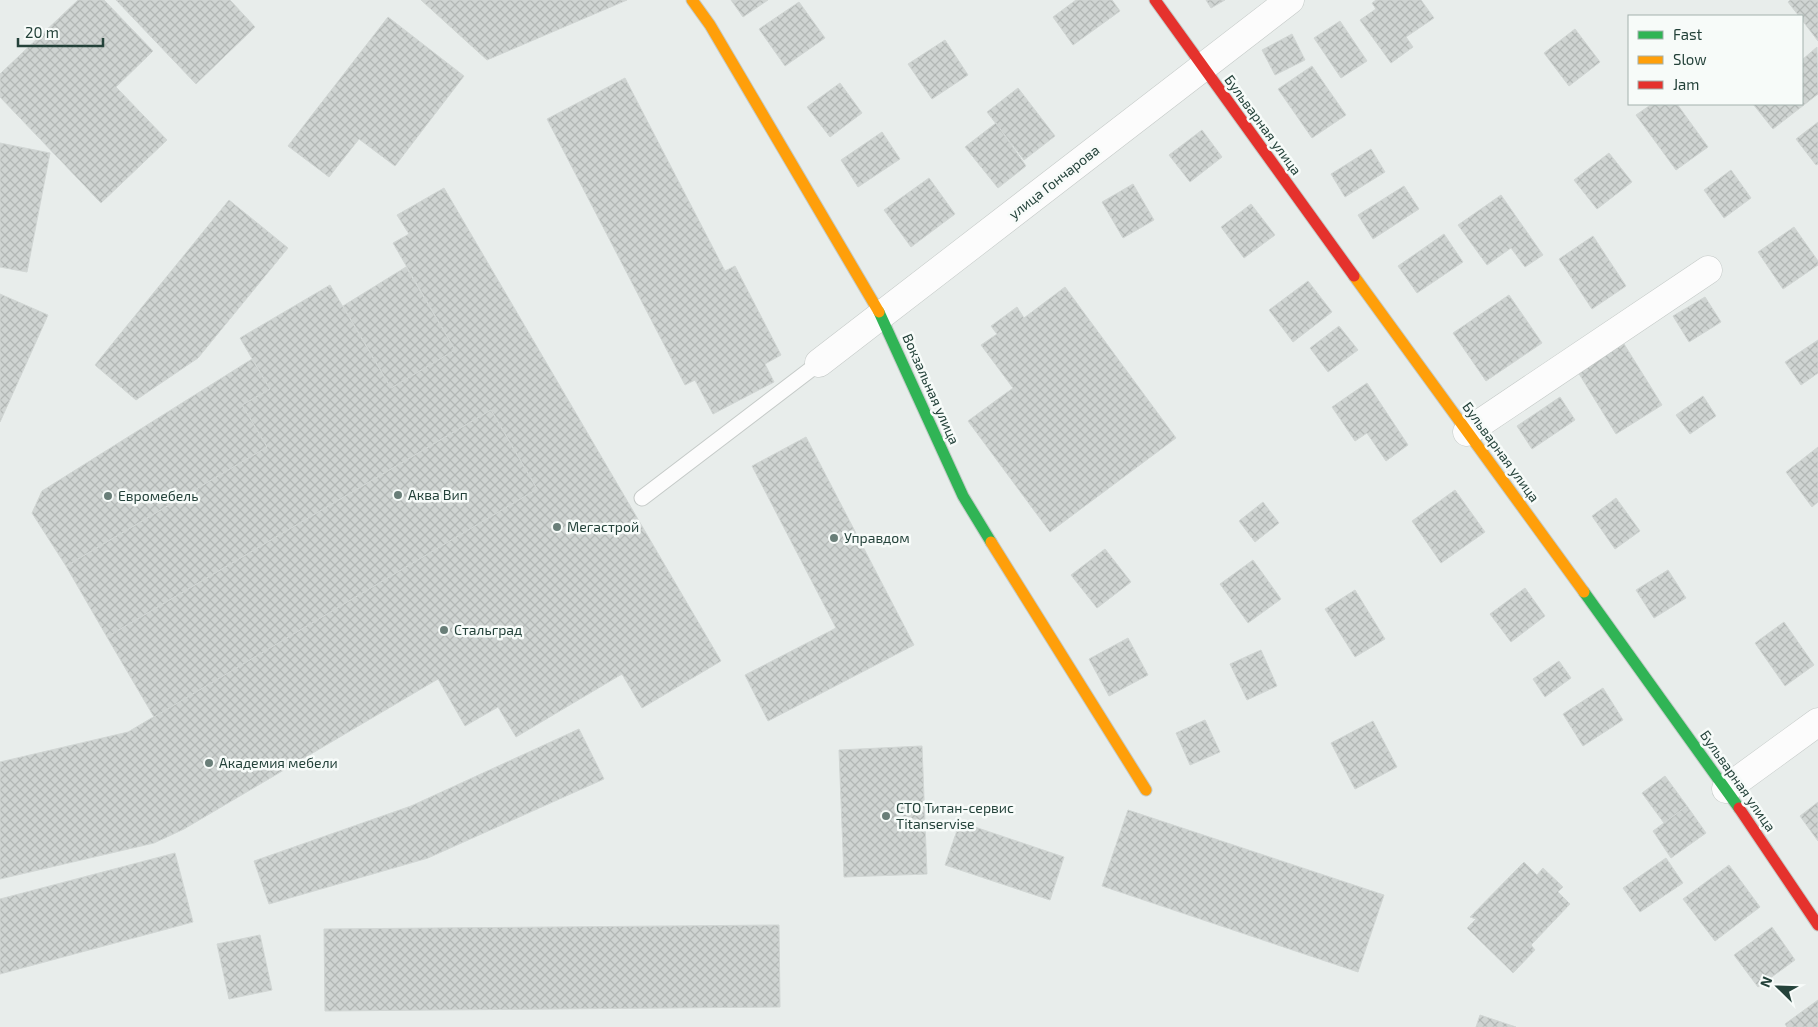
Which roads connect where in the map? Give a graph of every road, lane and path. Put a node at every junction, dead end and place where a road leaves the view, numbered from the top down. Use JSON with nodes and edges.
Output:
{"nodes":[{"id":1,"x":692,"y":0,"type":"edge"},
{"id":2,"x":1155,"y":0,"type":"edge"},
{"id":3,"x":1290,"y":0,"type":"edge"},
{"id":4,"x":1203,"y":67,"type":"junction"},
{"id":5,"x":1708,"y":270,"type":"dead end"},
{"id":6,"x":881,"y":315,"type":"junction"},
{"id":7,"x":819,"y":363,"type":"joint"},
{"id":8,"x":1467,"y":432,"type":"junction"},
{"id":9,"x":642,"y":498,"type":"dead end"},
{"id":10,"x":1818,"y":722,"type":"edge"},
{"id":11,"x":1726,"y":789,"type":"junction"},
{"id":12,"x":1146,"y":790,"type":"dead end"},
{"id":13,"x":1818,"y":925,"type":"edge"}],
"edges":[{"from":1,"to":6,"type":"street","name":"Вокзальная улица"},
{"from":2,"to":4,"type":"street","name":"Бульварная улица"},
{"from":3,"to":4,"type":"street","name":"улица Гончарова"},
{"from":4,"to":6,"type":"street","name":"улица Гончарова"},
{"from":4,"to":8,"type":"street","name":"Бульварная улица"},
{"from":5,"to":8,"type":"street"},
{"from":6,"to":7,"type":"street","name":"улица Гончарова"},
{"from":6,"to":12,"type":"street","name":"Вокзальная улица"},
{"from":7,"to":9,"type":"lane"},
{"from":8,"to":11,"type":"street","name":"Бульварная улица"},
{"from":10,"to":11,"type":"street"},
{"from":11,"to":13,"type":"street","name":"Бульварная улица"}]}
